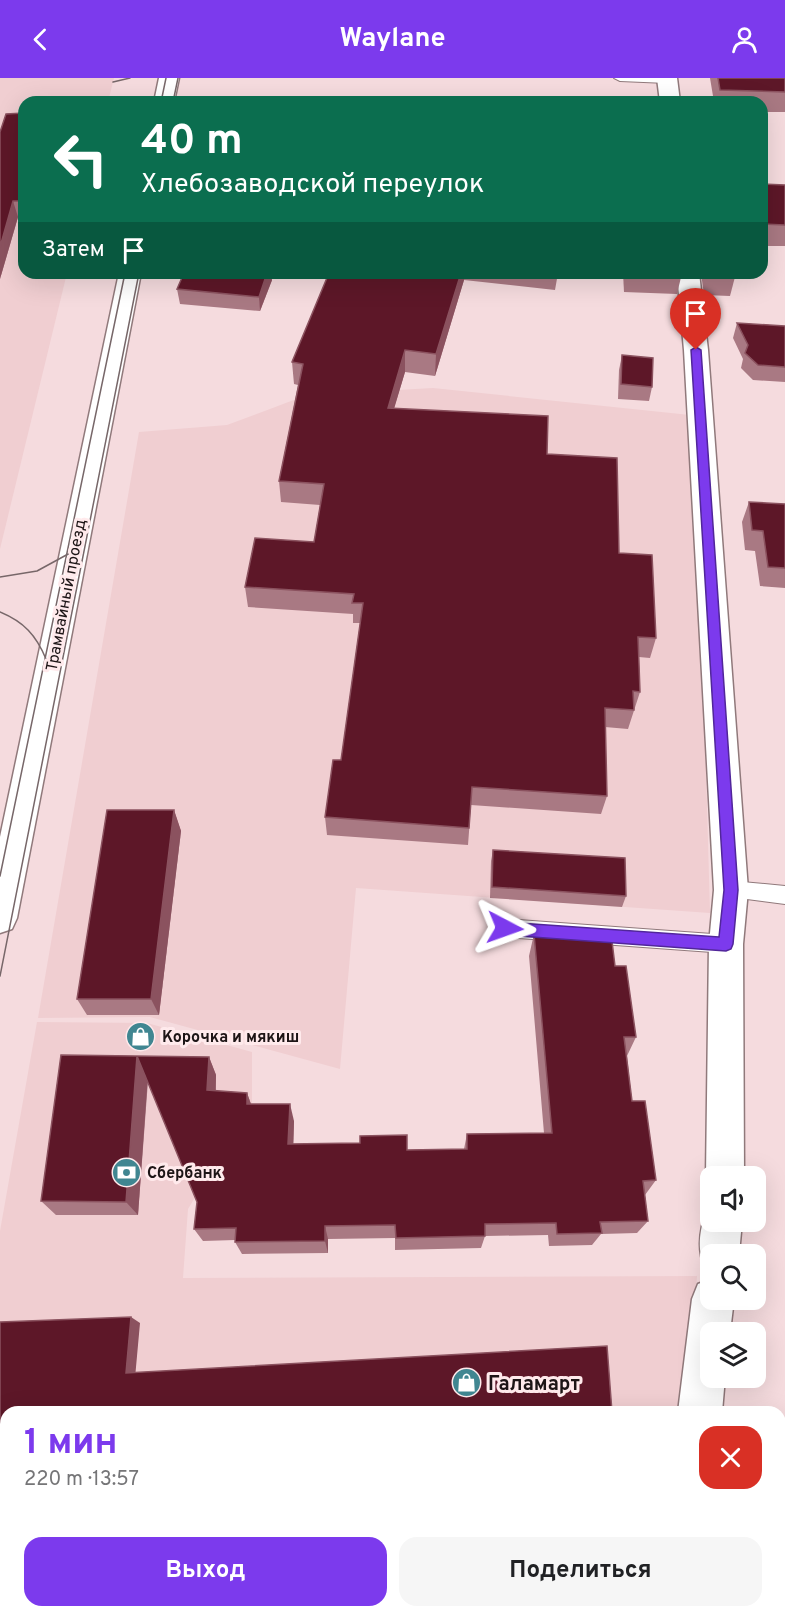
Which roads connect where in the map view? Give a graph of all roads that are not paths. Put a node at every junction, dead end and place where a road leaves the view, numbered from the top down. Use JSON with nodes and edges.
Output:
{"nodes":[{"id":1,"x":169,"y":78,"type":"edge"},
{"id":2,"x":620,"y":78,"type":"edge"},
{"id":3,"x":667,"y":79,"type":"edge"},
{"id":4,"x":165,"y":96,"type":"edge"},
{"id":5,"x":669,"y":96,"type":"edge"},
{"id":6,"x":129,"y":279,"type":"edge"},
{"id":7,"x":689,"y":279,"type":"edge"},
{"id":8,"x":731,"y":890,"type":"junction"},
{"id":9,"x":785,"y":895,"type":"edge"},
{"id":10,"x":0,"y":918,"type":"edge"},
{"id":11,"x":505,"y":928,"type":"dead end"},
{"id":12,"x":726,"y":944,"type":"junction"},
{"id":13,"x":725,"y":1166,"type":"edge"},
{"id":14,"x":712,"y":1310,"type":"edge"},
{"id":15,"x":701,"y":1406,"type":"edge"}],
"edges":[{"from":1,"to":4,"type":"street"},
{"from":2,"to":3,"type":"lane"},
{"from":3,"to":5,"type":"street"},
{"from":6,"to":10,"type":"street","name":"Трамвайный проезд"},
{"from":7,"to":8,"type":"street"},
{"from":8,"to":9,"type":"lane"},
{"from":8,"to":12,"type":"street"},
{"from":11,"to":12,"type":"lane"},
{"from":12,"to":13,"type":"street"},
{"from":14,"to":15,"type":"street"}]}
